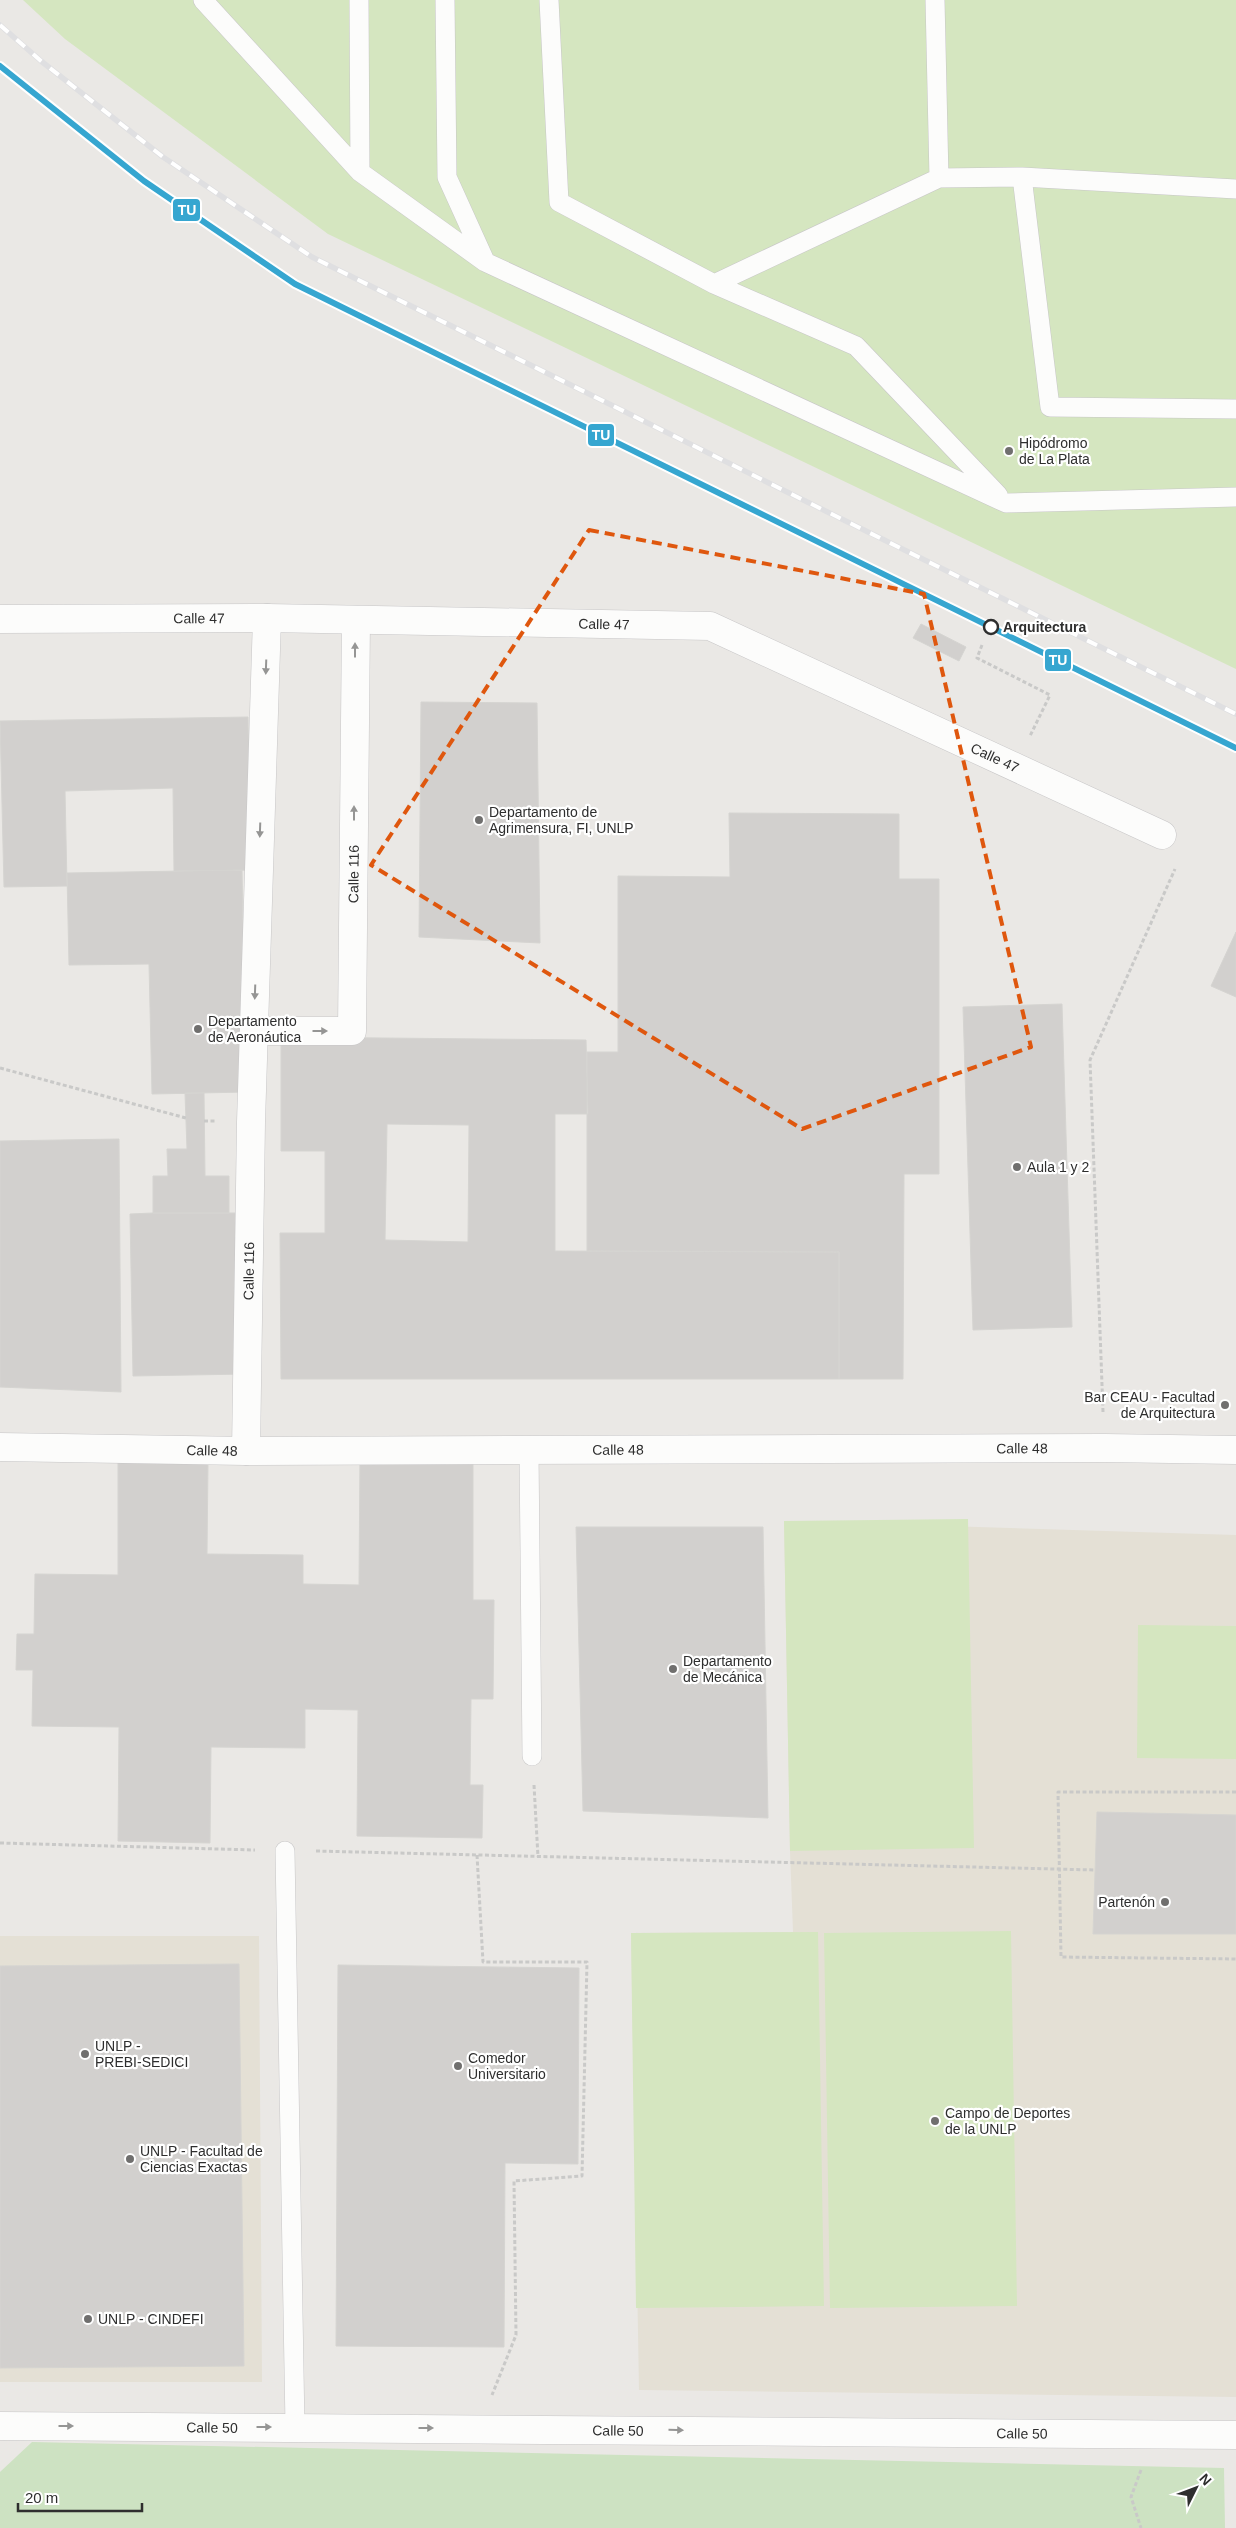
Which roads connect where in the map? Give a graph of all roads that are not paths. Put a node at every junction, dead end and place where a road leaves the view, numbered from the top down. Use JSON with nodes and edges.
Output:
{"nodes":[{"id":1,"x":203,"y":0,"type":"edge"},
{"id":2,"x":359,"y":0,"type":"edge"},
{"id":3,"x":445,"y":0,"type":"edge"},
{"id":4,"x":550,"y":0,"type":"edge"},
{"id":5,"x":935,"y":0,"type":"edge"},
{"id":6,"x":360,"y":172,"type":"junction"},
{"id":7,"x":1022,"y":177,"type":"junction"},
{"id":8,"x":939,"y":178,"type":"junction"},
{"id":9,"x":1236,"y":189,"type":"edge"},
{"id":10,"x":485,"y":262,"type":"junction"},
{"id":11,"x":714,"y":284,"type":"junction"},
{"id":12,"x":1236,"y":409,"type":"edge"},
{"id":13,"x":1236,"y":498,"type":"edge"},
{"id":14,"x":1006,"y":503,"type":"junction"},
{"id":15,"x":267,"y":618,"type":"junction"},
{"id":16,"x":0,"y":619,"type":"edge"},
{"id":17,"x":356,"y":620,"type":"junction"},
{"id":18,"x":1162,"y":835,"type":"dead end"},
{"id":19,"x":254,"y":1031,"type":"junction"},
{"id":20,"x":0,"y":1447,"type":"edge"},
{"id":21,"x":529,"y":1450,"type":"junction"},
{"id":22,"x":1236,"y":1450,"type":"edge"},
{"id":23,"x":246,"y":1451,"type":"junction"},
{"id":24,"x":532,"y":1756,"type":"road end"},
{"id":25,"x":285,"y":1850,"type":"road end"},
{"id":26,"x":11,"y":2426,"type":"edge"},
{"id":27,"x":295,"y":2427,"type":"junction"},
{"id":28,"x":1236,"y":2435,"type":"edge"},
{"id":29,"x":0,"y":2447,"type":"edge"}],
"edges":[{"from":1,"to":6,"type":"lane"},
{"from":2,"to":6,"type":"lane"},
{"from":3,"to":10,"type":"lane"},
{"from":4,"to":11,"type":"lane"},
{"from":5,"to":8,"type":"lane"},
{"from":6,"to":10,"type":"lane"},
{"from":7,"to":8,"type":"lane"},
{"from":7,"to":9,"type":"lane"},
{"from":7,"to":12,"type":"lane"},
{"from":8,"to":11,"type":"lane"},
{"from":10,"to":14,"type":"lane"},
{"from":11,"to":14,"type":"lane"},
{"from":13,"to":14,"type":"lane"},
{"from":15,"to":16,"type":"street","name":"Calle 47"},
{"from":15,"to":17,"type":"street","name":"Calle 47"},
{"from":15,"to":19,"type":"street","name":"Calle 116","one_way":true},
{"from":17,"to":18,"type":"street","name":"Calle 47"},
{"from":19,"to":17,"type":"street","name":"Calle 116","one_way":true},
{"from":19,"to":23,"type":"street","name":"Calle 116"},
{"from":20,"to":23,"type":"street","name":"Calle 48"},
{"from":21,"to":22,"type":"street","name":"Calle 48"},
{"from":21,"to":23,"type":"street","name":"Calle 48"},
{"from":21,"to":24,"type":"lane"},
{"from":25,"to":27,"type":"lane"},
{"from":26,"to":27,"type":"street","name":"Calle 50","one_way":true},
{"from":26,"to":29,"type":"street"},
{"from":27,"to":28,"type":"street","name":"Calle 50","one_way":true}]}
